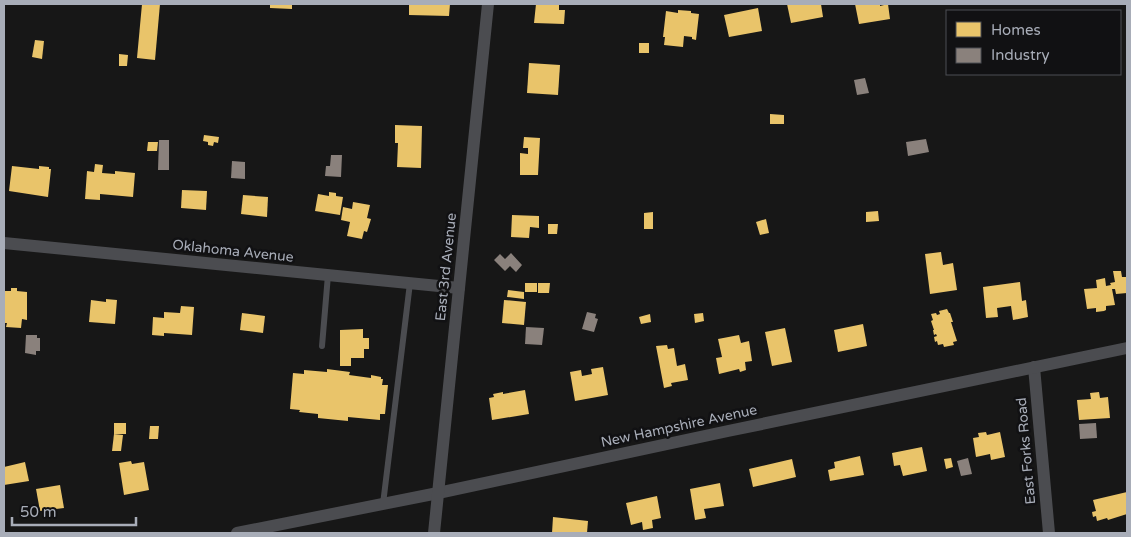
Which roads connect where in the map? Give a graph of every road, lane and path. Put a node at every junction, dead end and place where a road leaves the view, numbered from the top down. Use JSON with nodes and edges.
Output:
{"nodes":[{"id":1,"x":488,"y":4,"type":"edge"},
{"id":2,"x":4,"y":244,"type":"edge"},
{"id":3,"x":328,"y":276,"type":"junction"},
{"id":4,"x":410,"y":283,"type":"junction"},
{"id":5,"x":459,"y":288,"type":"junction"},
{"id":6,"x":322,"y":346,"type":"dead end"},
{"id":7,"x":1127,"y":348,"type":"edge"},
{"id":8,"x":1034,"y":367,"type":"junction"},
{"id":9,"x":438,"y":493,"type":"junction"},
{"id":10,"x":383,"y":504,"type":"junction"},
{"id":11,"x":237,"y":533,"type":"edge"},
{"id":12,"x":434,"y":533,"type":"edge"},
{"id":13,"x":1049,"y":533,"type":"edge"}],
"edges":[{"from":1,"to":5,"type":"street","name":"East 3rd Avenue"},
{"from":2,"to":3,"type":"street","name":"Oklahoma Avenue"},
{"from":3,"to":4,"type":"street","name":"Oklahoma Avenue"},
{"from":3,"to":6,"type":"lane"},
{"from":4,"to":5,"type":"street","name":"Oklahoma Avenue"},
{"from":4,"to":10,"type":"lane"},
{"from":5,"to":9,"type":"street","name":"East 3rd Avenue"},
{"from":7,"to":8,"type":"street","name":"New Hampshire Avenue"},
{"from":8,"to":9,"type":"street","name":"New Hampshire Avenue"},
{"from":8,"to":13,"type":"street","name":"East Forks Road"},
{"from":9,"to":10,"type":"street","name":"New Hampshire Avenue"},
{"from":9,"to":12,"type":"street","name":"East 3rd Avenue"},
{"from":10,"to":11,"type":"street","name":"New Hampshire Avenue"}]}
